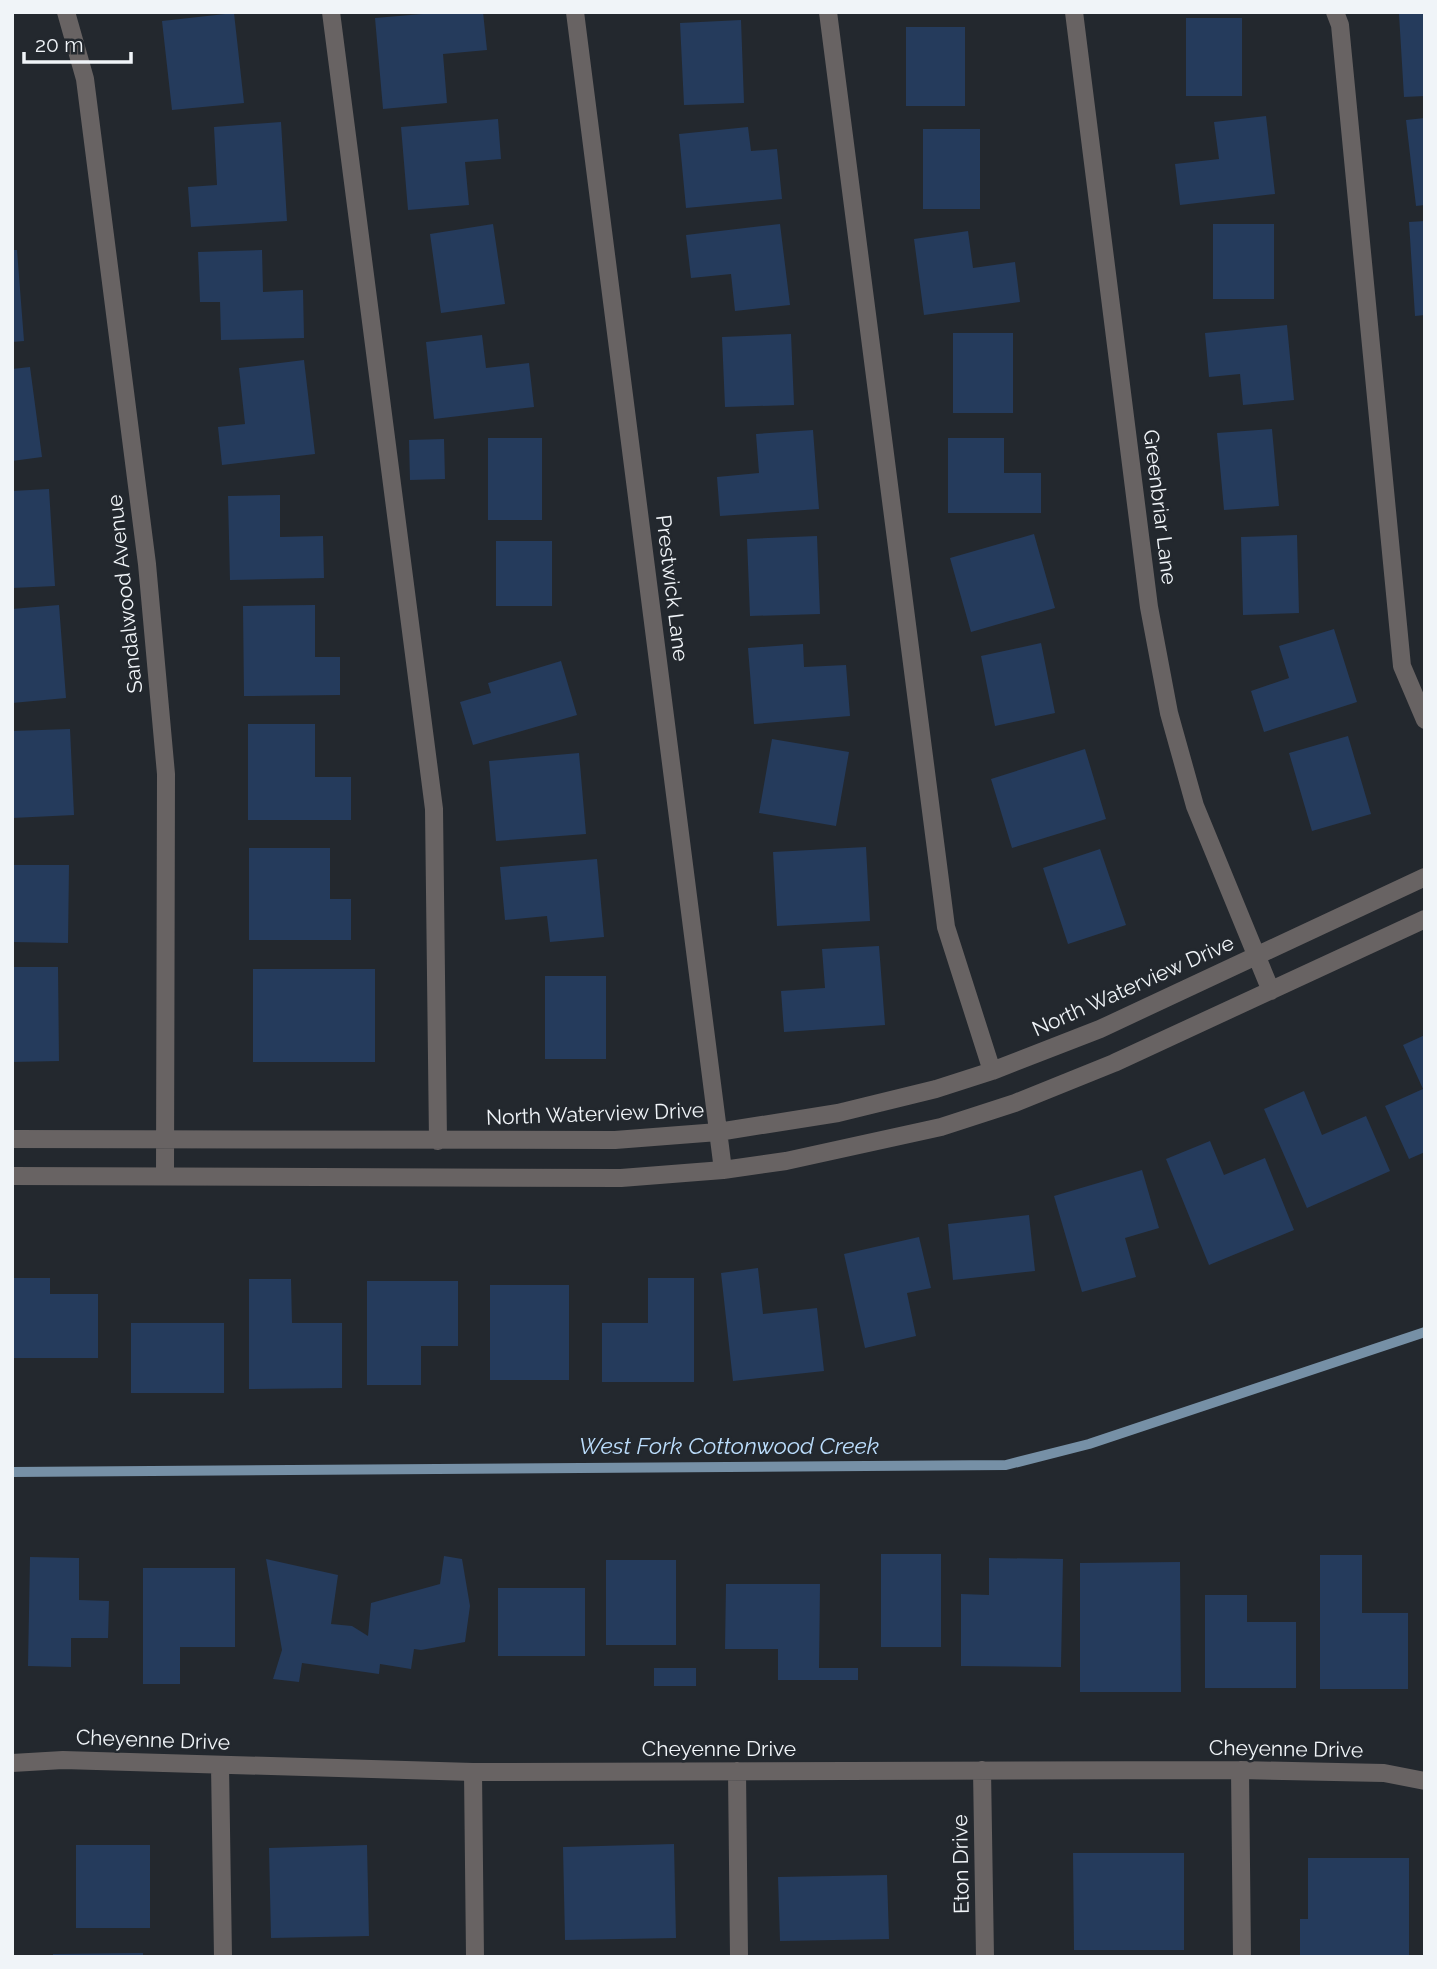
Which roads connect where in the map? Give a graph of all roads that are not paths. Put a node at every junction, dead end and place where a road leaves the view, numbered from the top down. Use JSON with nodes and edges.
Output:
{"nodes":[{"id":1,"x":65,"y":12,"type":"edge"},
{"id":2,"x":331,"y":12,"type":"edge"},
{"id":3,"x":575,"y":12,"type":"edge"},
{"id":4,"x":828,"y":12,"type":"edge"},
{"id":5,"x":1074,"y":12,"type":"edge"},
{"id":6,"x":1335,"y":12,"type":"edge"},
{"id":7,"x":1425,"y":720,"type":"edge"},
{"id":8,"x":1425,"y":877,"type":"edge"},
{"id":9,"x":1425,"y":919,"type":"edge"},
{"id":10,"x":1256,"y":956,"type":"junction"},
{"id":11,"x":1271,"y":991,"type":"junction"},
{"id":12,"x":992,"y":1071,"type":"junction"},
{"id":13,"x":718,"y":1132,"type":"junction"},
{"id":14,"x":165,"y":1138,"type":"junction"},
{"id":15,"x":12,"y":1139,"type":"edge"},
{"id":16,"x":438,"y":1141,"type":"junction"},
{"id":17,"x":723,"y":1170,"type":"junction"},
{"id":18,"x":12,"y":1176,"type":"edge"},
{"id":19,"x":165,"y":1176,"type":"junction"},
{"id":20,"x":12,"y":1763,"type":"edge"},
{"id":21,"x":220,"y":1765,"type":"junction"},
{"id":22,"x":982,"y":1770,"type":"junction"},
{"id":23,"x":1240,"y":1770,"type":"junction"},
{"id":24,"x":737,"y":1771,"type":"junction"},
{"id":25,"x":472,"y":1772,"type":"junction"},
{"id":26,"x":1425,"y":1781,"type":"edge"},
{"id":27,"x":223,"y":1957,"type":"edge"},
{"id":28,"x":475,"y":1957,"type":"edge"},
{"id":29,"x":739,"y":1957,"type":"edge"},
{"id":30,"x":985,"y":1957,"type":"edge"},
{"id":31,"x":1242,"y":1957,"type":"edge"}],
"edges":[{"from":1,"to":14,"type":"street","name":"Sandalwood Avenue"},
{"from":2,"to":16,"type":"street"},
{"from":3,"to":13,"type":"street","name":"Prestwick Lane"},
{"from":4,"to":12,"type":"street"},
{"from":5,"to":10,"type":"street","name":"Greenbriar Lane"},
{"from":6,"to":7,"type":"street"},
{"from":8,"to":10,"type":"street","name":"North Waterview Drive"},
{"from":9,"to":11,"type":"street"},
{"from":10,"to":11,"type":"street","name":"Greenbriar Lane"},
{"from":10,"to":12,"type":"street","name":"North Waterview Drive"},
{"from":11,"to":17,"type":"street"},
{"from":12,"to":13,"type":"street","name":"North Waterview Drive"},
{"from":13,"to":16,"type":"street","name":"North Waterview Drive"},
{"from":13,"to":17,"type":"street","name":"Prestwick Lane"},
{"from":14,"to":15,"type":"street","name":"North Waterview Drive"},
{"from":14,"to":16,"type":"street","name":"North Waterview Drive"},
{"from":14,"to":19,"type":"street","name":"Sandalwood Avenue"},
{"from":17,"to":19,"type":"street"},
{"from":18,"to":19,"type":"street"},
{"from":20,"to":21,"type":"street","name":"Cheyenne Drive"},
{"from":21,"to":25,"type":"street","name":"Cheyenne Drive"},
{"from":21,"to":27,"type":"street"},
{"from":22,"to":23,"type":"street","name":"Cheyenne Drive"},
{"from":22,"to":24,"type":"street","name":"Cheyenne Drive"},
{"from":22,"to":30,"type":"street","name":"Eton Drive"},
{"from":23,"to":26,"type":"street","name":"Cheyenne Drive"},
{"from":23,"to":31,"type":"street"},
{"from":24,"to":25,"type":"street","name":"Cheyenne Drive"},
{"from":24,"to":29,"type":"street"},
{"from":25,"to":28,"type":"street"}]}
